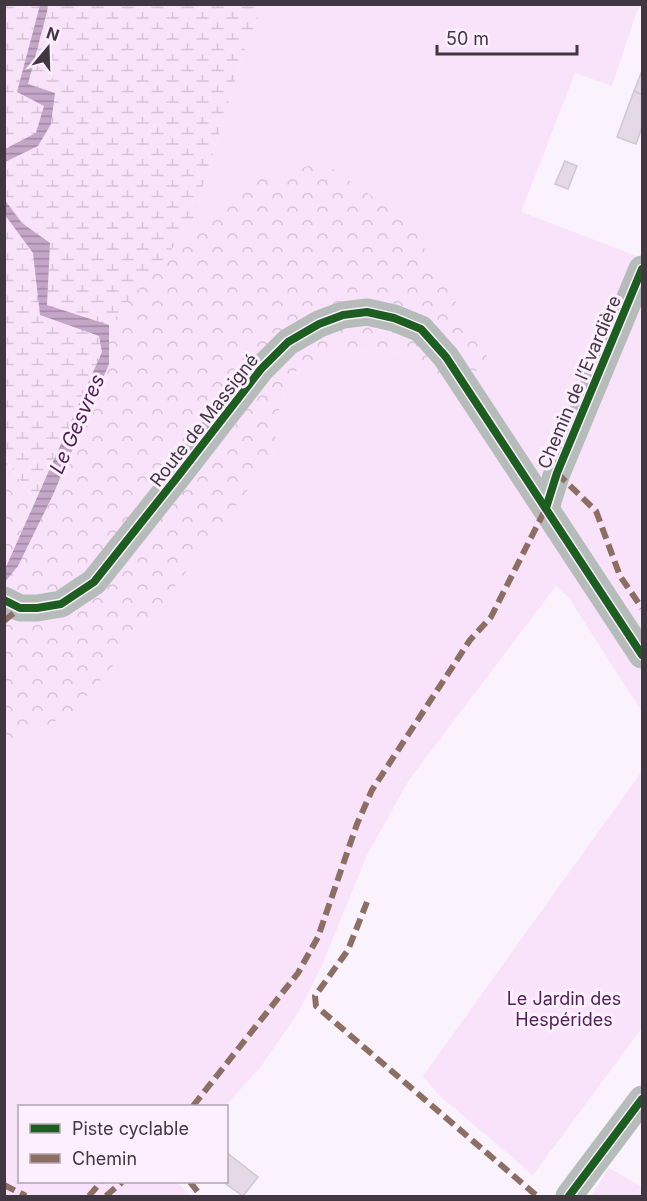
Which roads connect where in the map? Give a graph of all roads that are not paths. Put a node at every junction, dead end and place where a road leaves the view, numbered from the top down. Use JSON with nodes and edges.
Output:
{"nodes":[{"id":1,"x":642,"y":269,"type":"edge"},
{"id":2,"x":546,"y":508,"type":"junction"},
{"id":3,"x":4,"y":600,"type":"edge"},
{"id":4,"x":642,"y":655,"type":"edge"},
{"id":5,"x":642,"y":1099,"type":"edge"},
{"id":6,"x":569,"y":1197,"type":"edge"}],
"edges":[{"from":1,"to":2,"type":"street","name":"Chemin de l’Evardière"},
{"from":2,"to":3,"type":"street","name":"Route de Massigné"},
{"from":2,"to":4,"type":"street","name":"Route de Massigné"},
{"from":5,"to":6,"type":"street"}]}
